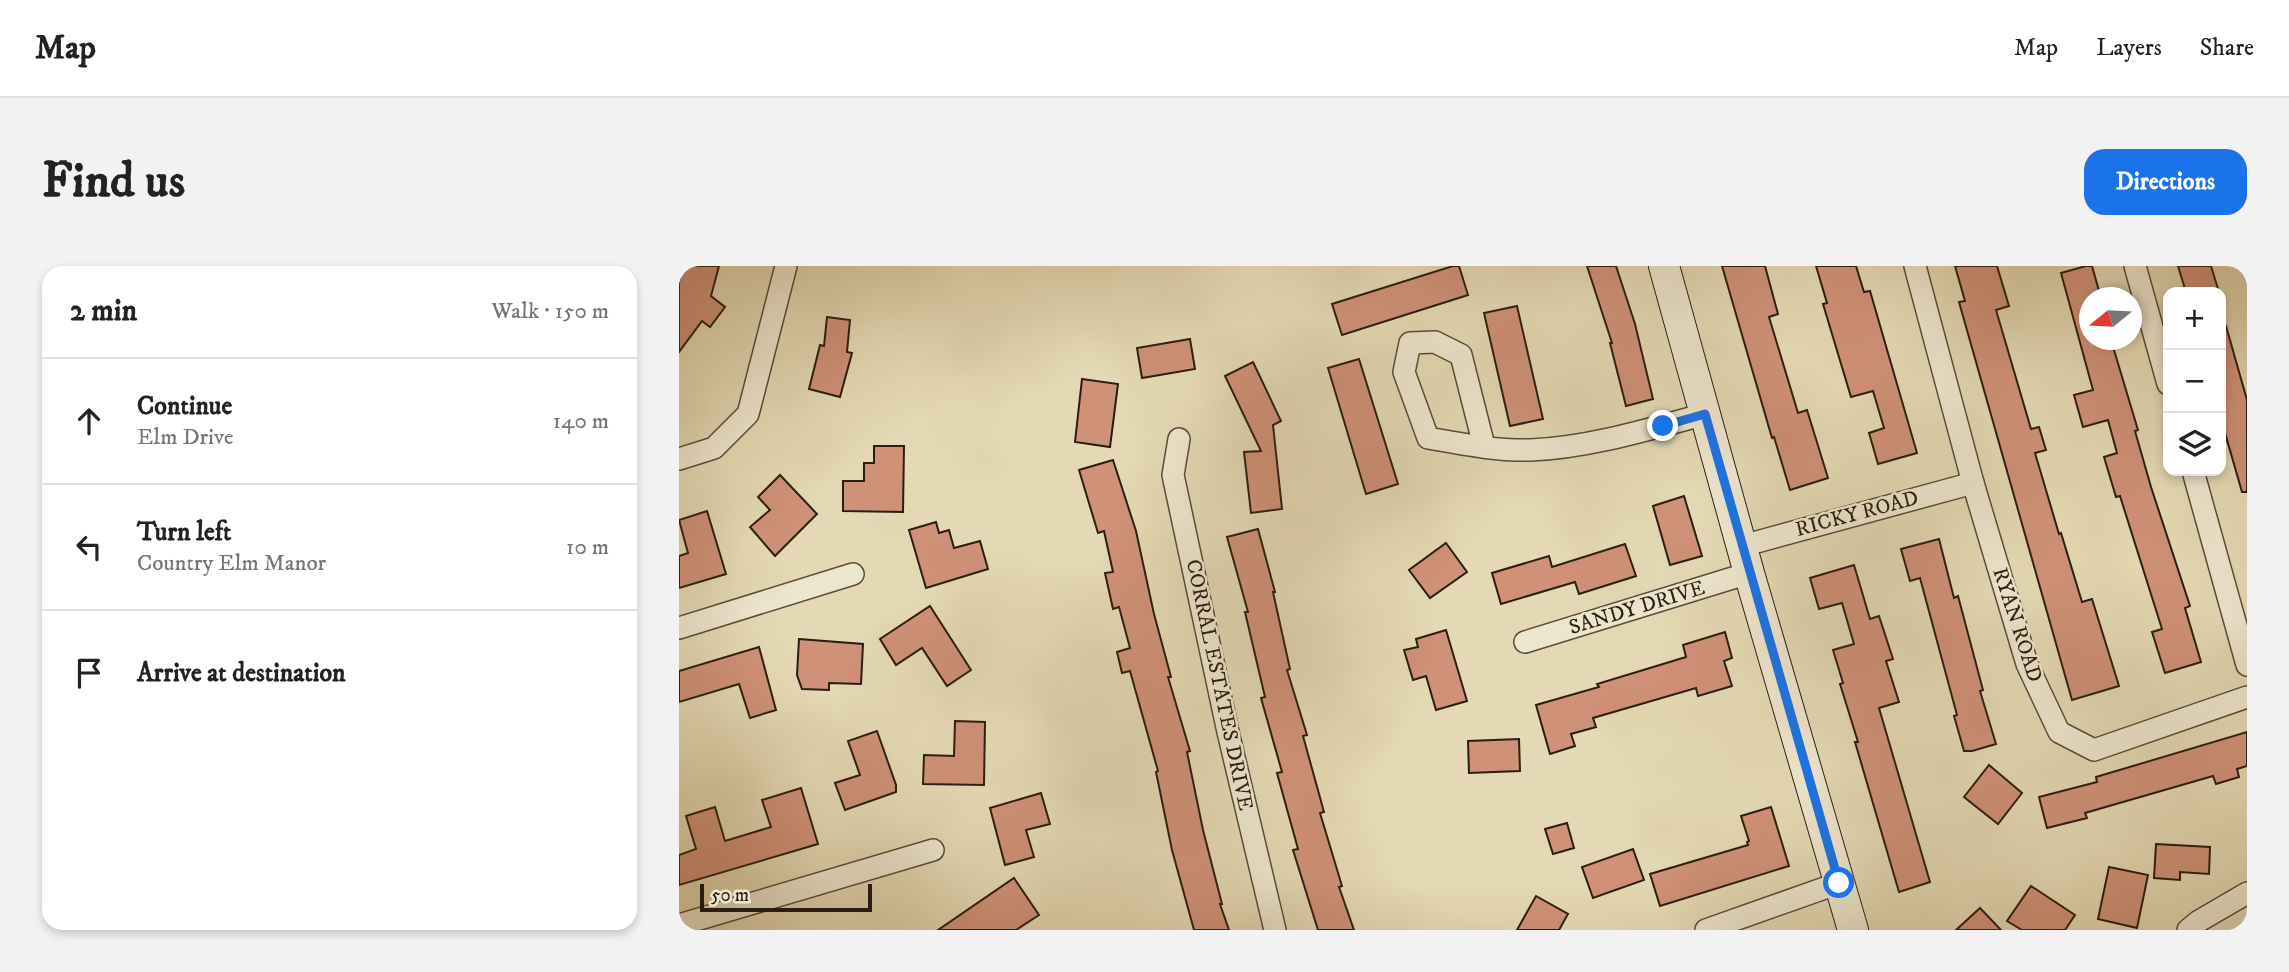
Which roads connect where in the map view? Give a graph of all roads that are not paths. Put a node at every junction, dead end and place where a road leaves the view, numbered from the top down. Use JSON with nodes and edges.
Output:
{"nodes":[{"id":1,"x":786,"y":266,"type":"edge"},
{"id":2,"x":1664,"y":266,"type":"edge"},
{"id":3,"x":1915,"y":266,"type":"edge"},
{"id":4,"x":2135,"y":266,"type":"edge"},
{"id":5,"x":2163,"y":366,"type":"edge"},
{"id":6,"x":1705,"y":414,"type":"junction"},
{"id":7,"x":1179,"y":439,"type":"dead end"},
{"id":8,"x":1485,"y":446,"type":"junction"},
{"id":9,"x":679,"y":459,"type":"edge"},
{"id":10,"x":2194,"y":476,"type":"edge"},
{"id":11,"x":1973,"y":483,"type":"junction"},
{"id":12,"x":1745,"y":560,"type":"junction"},
{"id":13,"x":852,"y":574,"type":"dead end"},
{"id":14,"x":679,"y":628,"type":"edge"},
{"id":15,"x":1525,"y":642,"type":"dead end"},
{"id":16,"x":2247,"y":665,"type":"edge"},
{"id":17,"x":2247,"y":697,"type":"edge"},
{"id":18,"x":933,"y":850,"type":"dead end"},
{"id":19,"x":1839,"y":883,"type":"junction"},
{"id":20,"x":2247,"y":894,"type":"edge"},
{"id":21,"x":679,"y":925,"type":"edge"},
{"id":22,"x":1275,"y":930,"type":"edge"},
{"id":23,"x":1706,"y":930,"type":"edge"},
{"id":24,"x":1853,"y":930,"type":"edge"},
{"id":25,"x":2189,"y":930,"type":"edge"}],
"edges":[{"from":1,"to":9,"type":"street"},
{"from":2,"to":6,"type":"street"},
{"from":3,"to":11,"type":"street","name":"RYAN ROAD"},
{"from":4,"to":5,"type":"street"},
{"from":6,"to":8,"type":"street"},
{"from":6,"to":12,"type":"street"},
{"from":7,"to":22,"type":"street","name":"CORRAL ESTATES DRIVE"},
{"from":8,"to":8,"type":"street"},
{"from":10,"to":16,"type":"street"},
{"from":11,"to":12,"type":"street","name":"RICKY ROAD"},
{"from":11,"to":17,"type":"street","name":"RYAN ROAD"},
{"from":12,"to":15,"type":"street","name":"SANDY DRIVE"},
{"from":12,"to":19,"type":"street"},
{"from":13,"to":14,"type":"street"},
{"from":18,"to":21,"type":"street"},
{"from":19,"to":23,"type":"street"},
{"from":19,"to":24,"type":"street"},
{"from":20,"to":25,"type":"street"}]}
